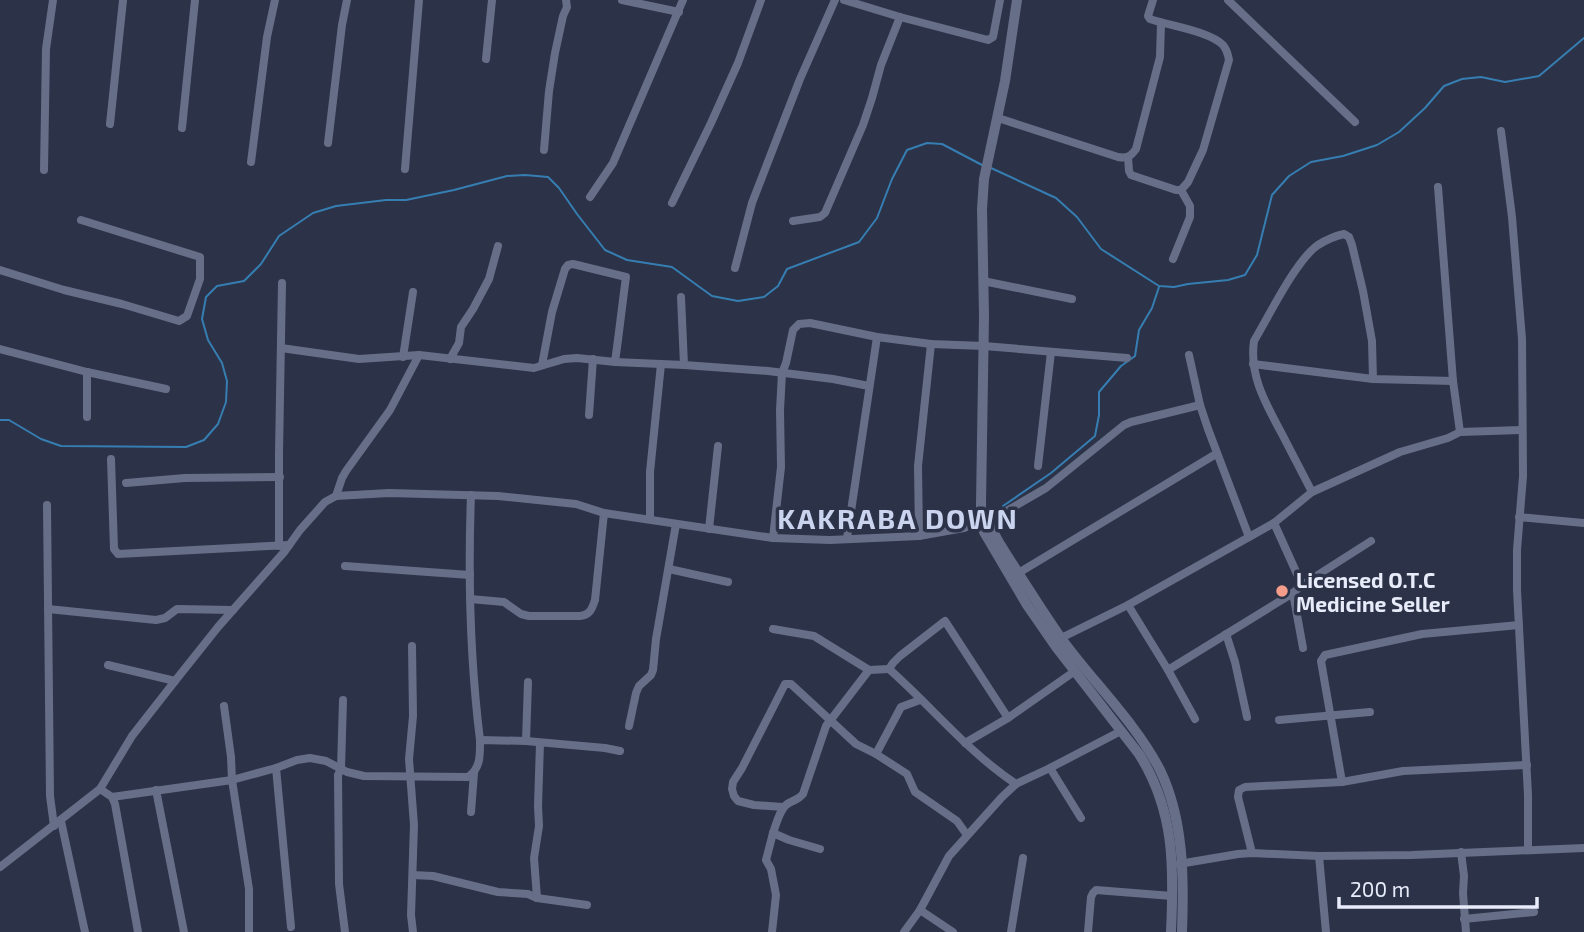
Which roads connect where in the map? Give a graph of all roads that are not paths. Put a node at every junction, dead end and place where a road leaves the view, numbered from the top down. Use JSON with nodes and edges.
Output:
{"nodes":[{"id":1,"x":53,"y":0,"type":"edge"},
{"id":2,"x":123,"y":0,"type":"edge"},
{"id":3,"x":195,"y":0,"type":"edge"},
{"id":4,"x":275,"y":0,"type":"edge"},
{"id":5,"x":347,"y":0,"type":"edge"},
{"id":6,"x":419,"y":0,"type":"edge"},
{"id":7,"x":492,"y":0,"type":"edge"},
{"id":8,"x":566,"y":0,"type":"edge"},
{"id":9,"x":622,"y":0,"type":"edge"},
{"id":10,"x":683,"y":0,"type":"edge"},
{"id":11,"x":761,"y":0,"type":"edge"},
{"id":12,"x":835,"y":0,"type":"edge"},
{"id":13,"x":844,"y":0,"type":"edge"},
{"id":14,"x":1000,"y":0,"type":"edge"},
{"id":15,"x":1017,"y":0,"type":"edge"},
{"id":16,"x":1153,"y":0,"type":"edge"},
{"id":17,"x":1228,"y":0,"type":"edge"},
{"id":18,"x":678,"y":12,"type":"junction"},
{"id":19,"x":900,"y":17,"type":"junction"},
{"id":20,"x":1161,"y":23,"type":"junction"},
{"id":21,"x":486,"y":59,"type":"dead end"},
{"id":22,"x":998,"y":118,"type":"junction"},
{"id":23,"x":1355,"y":122,"type":"dead end"},
{"id":24,"x":110,"y":124,"type":"dead end"},
{"id":25,"x":182,"y":128,"type":"dead end"},
{"id":26,"x":1502,"y":131,"type":"dead end"},
{"id":27,"x":328,"y":143,"type":"dead end"},
{"id":28,"x":544,"y":150,"type":"dead end"},
{"id":29,"x":1128,"y":157,"type":"junction"},
{"id":30,"x":251,"y":162,"type":"dead end"},
{"id":31,"x":405,"y":169,"type":"dead end"},
{"id":32,"x":44,"y":170,"type":"dead end"},
{"id":33,"x":1438,"y":187,"type":"dead end"},
{"id":34,"x":1181,"y":190,"type":"junction"},
{"id":35,"x":590,"y":197,"type":"dead end"},
{"id":36,"x":672,"y":203,"type":"dead end"},
{"id":37,"x":81,"y":220,"type":"dead end"},
{"id":38,"x":793,"y":221,"type":"dead end"},
{"id":39,"x":498,"y":246,"type":"dead end"},
{"id":40,"x":1173,"y":260,"type":"dead end"},
{"id":41,"x":735,"y":268,"type":"dead end"},
{"id":42,"x":0,"y":270,"type":"edge"},
{"id":43,"x":983,"y":281,"type":"junction"},
{"id":44,"x":282,"y":283,"type":"dead end"},
{"id":45,"x":413,"y":292,"type":"dead end"},
{"id":46,"x":681,"y":297,"type":"dead end"},
{"id":47,"x":1072,"y":299,"type":"dead end"},
{"id":48,"x":877,"y":337,"type":"junction"},
{"id":49,"x":931,"y":344,"type":"junction"},
{"id":50,"x":984,"y":346,"type":"junction"},
{"id":51,"x":281,"y":348,"type":"junction"},
{"id":52,"x":0,"y":349,"type":"edge"},
{"id":53,"x":1051,"y":352,"type":"junction"},
{"id":54,"x":419,"y":355,"type":"junction"},
{"id":55,"x":1189,"y":355,"type":"dead end"},
{"id":56,"x":402,"y":357,"type":"junction"},
{"id":57,"x":1127,"y":358,"type":"dead end"},
{"id":58,"x":450,"y":359,"type":"junction"},
{"id":59,"x":593,"y":359,"type":"junction"},
{"id":60,"x":615,"y":362,"type":"junction"},
{"id":61,"x":661,"y":364,"type":"junction"},
{"id":62,"x":1253,"y":364,"type":"junction"},
{"id":63,"x":542,"y":365,"type":"junction"},
{"id":64,"x":684,"y":365,"type":"junction"},
{"id":65,"x":87,"y":372,"type":"junction"},
{"id":66,"x":782,"y":373,"type":"junction"},
{"id":67,"x":1373,"y":379,"type":"junction"},
{"id":68,"x":1453,"y":381,"type":"junction"},
{"id":69,"x":869,"y":386,"type":"junction"},
{"id":70,"x":166,"y":388,"type":"dead end"},
{"id":71,"x":1200,"y":405,"type":"junction"},
{"id":72,"x":589,"y":415,"type":"dead end"},
{"id":73,"x":88,"y":417,"type":"dead end"},
{"id":74,"x":1521,"y":430,"type":"junction"},
{"id":75,"x":1460,"y":432,"type":"junction"},
{"id":76,"x":718,"y":446,"type":"dead end"},
{"id":77,"x":1216,"y":454,"type":"junction"},
{"id":78,"x":111,"y":459,"type":"dead end"},
{"id":79,"x":1038,"y":466,"type":"dead end"},
{"id":80,"x":280,"y":477,"type":"junction"},
{"id":81,"x":127,"y":484,"type":"dead end"},
{"id":82,"x":1312,"y":492,"type":"junction"},
{"id":83,"x":471,"y":495,"type":"junction"},
{"id":84,"x":336,"y":496,"type":"junction"},
{"id":85,"x":47,"y":505,"type":"dead end"},
{"id":86,"x":604,"y":513,"type":"junction"},
{"id":87,"x":1519,"y":517,"type":"junction"},
{"id":88,"x":983,"y":518,"type":"junction"},
{"id":89,"x":650,"y":519,"type":"junction"},
{"id":90,"x":1275,"y":523,"type":"junction"},
{"id":91,"x":1584,"y":523,"type":"edge"},
{"id":92,"x":676,"y":524,"type":"junction"},
{"id":93,"x":709,"y":528,"type":"junction"},
{"id":94,"x":919,"y":536,"type":"junction"},
{"id":95,"x":1249,"y":537,"type":"junction"},
{"id":96,"x":773,"y":538,"type":"junction"},
{"id":97,"x":847,"y":538,"type":"junction"},
{"id":98,"x":1371,"y":541,"type":"dead end"},
{"id":99,"x":279,"y":545,"type":"junction"},
{"id":100,"x":289,"y":545,"type":"junction"},
{"id":101,"x":345,"y":566,"type":"dead end"},
{"id":102,"x":668,"y":569,"type":"junction"},
{"id":103,"x":470,"y":575,"type":"junction"},
{"id":104,"x":1015,"y":575,"type":"junction"},
{"id":105,"x":728,"y":582,"type":"dead end"},
{"id":106,"x":1302,"y":585,"type":"junction"},
{"id":107,"x":1293,"y":593,"type":"junction"},
{"id":108,"x":470,"y":599,"type":"junction"},
{"id":109,"x":1128,"y":604,"type":"junction"},
{"id":110,"x":48,"y":610,"type":"junction"},
{"id":111,"x":233,"y":610,"type":"junction"},
{"id":112,"x":1519,"y":625,"type":"junction"},
{"id":113,"x":773,"y":629,"type":"dead end"},
{"id":114,"x":1226,"y":634,"type":"junction"},
{"id":115,"x":1061,"y":638,"type":"junction"},
{"id":116,"x":412,"y":646,"type":"dead end"},
{"id":117,"x":1303,"y":648,"type":"dead end"},
{"id":118,"x":108,"y":665,"type":"dead end"},
{"id":119,"x":889,"y":669,"type":"junction"},
{"id":120,"x":869,"y":670,"type":"junction"},
{"id":121,"x":1168,"y":670,"type":"junction"},
{"id":122,"x":1075,"y":671,"type":"junction"},
{"id":123,"x":175,"y":681,"type":"junction"},
{"id":124,"x":528,"y":682,"type":"dead end"},
{"id":125,"x":343,"y":700,"type":"dead end"},
{"id":126,"x":920,"y":700,"type":"junction"},
{"id":127,"x":224,"y":706,"type":"dead end"},
{"id":128,"x":1370,"y":712,"type":"dead end"},
{"id":129,"x":1331,"y":716,"type":"junction"},
{"id":130,"x":1247,"y":717,"type":"dead end"},
{"id":131,"x":1008,"y":718,"type":"junction"},
{"id":132,"x":1195,"y":719,"type":"dead end"},
{"id":133,"x":1279,"y":720,"type":"dead end"},
{"id":134,"x":830,"y":721,"type":"junction"},
{"id":135,"x":629,"y":726,"type":"dead end"},
{"id":136,"x":1121,"y":730,"type":"junction"},
{"id":137,"x":480,"y":740,"type":"junction"},
{"id":138,"x":526,"y":741,"type":"junction"},
{"id":139,"x":540,"y":743,"type":"junction"},
{"id":140,"x":965,"y":743,"type":"junction"},
{"id":141,"x":620,"y":751,"type":"dead end"},
{"id":142,"x":876,"y":754,"type":"junction"},
{"id":143,"x":1527,"y":765,"type":"junction"},
{"id":144,"x":276,"y":768,"type":"junction"},
{"id":145,"x":1050,"y":768,"type":"junction"},
{"id":146,"x":341,"y":769,"type":"junction"},
{"id":147,"x":474,"y":773,"type":"junction"},
{"id":148,"x":410,"y":776,"type":"junction"},
{"id":149,"x":232,"y":780,"type":"junction"},
{"id":150,"x":1342,"y":782,"type":"junction"},
{"id":151,"x":1016,"y":784,"type":"junction"},
{"id":152,"x":100,"y":789,"type":"junction"},
{"id":153,"x":156,"y":790,"type":"junction"},
{"id":154,"x":112,"y":797,"type":"junction"},
{"id":155,"x":783,"y":807,"type":"junction"},
{"id":156,"x":471,"y":812,"type":"dead end"},
{"id":157,"x":1081,"y":818,"type":"dead end"},
{"id":158,"x":57,"y":823,"type":"junction"},
{"id":159,"x":773,"y":833,"type":"junction"},
{"id":160,"x":967,"y":835,"type":"junction"},
{"id":161,"x":1584,"y":848,"type":"edge"},
{"id":162,"x":820,"y":849,"type":"dead end"},
{"id":163,"x":1528,"y":850,"type":"junction"},
{"id":164,"x":1461,"y":852,"type":"junction"},
{"id":165,"x":1252,"y":853,"type":"junction"},
{"id":166,"x":1319,"y":856,"type":"junction"},
{"id":167,"x":1023,"y":859,"type":"dead end"},
{"id":168,"x":1177,"y":865,"type":"junction"},
{"id":169,"x":0,"y":867,"type":"edge"},
{"id":170,"x":412,"y":875,"type":"junction"},
{"id":171,"x":1172,"y":895,"type":"junction"},
{"id":172,"x":537,"y":898,"type":"junction"},
{"id":173,"x":587,"y":905,"type":"dead end"},
{"id":174,"x":920,"y":910,"type":"junction"},
{"id":175,"x":1534,"y":912,"type":"dead end"},
{"id":176,"x":1464,"y":919,"type":"junction"},
{"id":177,"x":291,"y":927,"type":"dead end"},
{"id":178,"x":85,"y":932,"type":"edge"},
{"id":179,"x":138,"y":932,"type":"edge"},
{"id":180,"x":184,"y":932,"type":"edge"},
{"id":181,"x":249,"y":932,"type":"edge"},
{"id":182,"x":345,"y":932,"type":"edge"},
{"id":183,"x":413,"y":932,"type":"edge"},
{"id":184,"x":772,"y":932,"type":"edge"},
{"id":185,"x":904,"y":932,"type":"edge"},
{"id":186,"x":953,"y":932,"type":"edge"},
{"id":187,"x":1012,"y":932,"type":"edge"},
{"id":188,"x":1088,"y":932,"type":"edge"},
{"id":189,"x":1171,"y":932,"type":"edge"},
{"id":190,"x":1182,"y":932,"type":"edge"},
{"id":191,"x":1326,"y":932,"type":"edge"},
{"id":192,"x":1465,"y":932,"type":"edge"}],
"edges":[{"from":1,"to":32,"type":"street"},
{"from":2,"to":24,"type":"street"},
{"from":3,"to":25,"type":"street"},
{"from":4,"to":30,"type":"street"},
{"from":5,"to":27,"type":"street"},
{"from":6,"to":31,"type":"street"},
{"from":7,"to":21,"type":"street"},
{"from":8,"to":28,"type":"street"},
{"from":9,"to":18,"type":"street"},
{"from":10,"to":18,"type":"street"},
{"from":11,"to":36,"type":"street"},
{"from":12,"to":41,"type":"street"},
{"from":13,"to":19,"type":"street"},
{"from":14,"to":19,"type":"street"},
{"from":15,"to":22,"type":"street"},
{"from":16,"to":20,"type":"street"},
{"from":17,"to":23,"type":"street"},
{"from":18,"to":35,"type":"street"},
{"from":19,"to":38,"type":"street"},
{"from":20,"to":29,"type":"street"},
{"from":20,"to":34,"type":"street"},
{"from":22,"to":29,"type":"street"},
{"from":22,"to":43,"type":"street"},
{"from":26,"to":74,"type":"street"},
{"from":29,"to":34,"type":"street"},
{"from":33,"to":68,"type":"street"},
{"from":34,"to":40,"type":"street"},
{"from":37,"to":42,"type":"street"},
{"from":39,"to":58,"type":"street"},
{"from":43,"to":47,"type":"street"},
{"from":43,"to":50,"type":"street"},
{"from":44,"to":51,"type":"street"},
{"from":45,"to":56,"type":"street"},
{"from":46,"to":64,"type":"street"},
{"from":48,"to":49,"type":"street"},
{"from":48,"to":66,"type":"street"},
{"from":48,"to":69,"type":"street"},
{"from":49,"to":50,"type":"street"},
{"from":49,"to":94,"type":"street"},
{"from":50,"to":53,"type":"street"},
{"from":50,"to":88,"type":"street"},
{"from":51,"to":56,"type":"street"},
{"from":51,"to":80,"type":"street"},
{"from":52,"to":65,"type":"street"},
{"from":53,"to":57,"type":"street"},
{"from":53,"to":79,"type":"street"},
{"from":54,"to":56,"type":"street"},
{"from":54,"to":58,"type":"street"},
{"from":54,"to":84,"type":"street"},
{"from":55,"to":71,"type":"street"},
{"from":58,"to":63,"type":"street"},
{"from":59,"to":60,"type":"street"},
{"from":59,"to":63,"type":"street"},
{"from":59,"to":72,"type":"street"},
{"from":60,"to":61,"type":"street"},
{"from":60,"to":63,"type":"street"},
{"from":61,"to":64,"type":"street"},
{"from":61,"to":89,"type":"street"},
{"from":62,"to":67,"type":"street"},
{"from":62,"to":67,"type":"street"},
{"from":62,"to":82,"type":"street"},
{"from":64,"to":66,"type":"street"},
{"from":65,"to":70,"type":"street"},
{"from":65,"to":73,"type":"street"},
{"from":66,"to":69,"type":"street"},
{"from":66,"to":96,"type":"street"},
{"from":67,"to":68,"type":"street"},
{"from":68,"to":75,"type":"street"},
{"from":69,"to":97,"type":"street"},
{"from":71,"to":77,"type":"street"},
{"from":71,"to":88,"type":"street"},
{"from":74,"to":75,"type":"street"},
{"from":74,"to":87,"type":"street"},
{"from":75,"to":82,"type":"street"},
{"from":76,"to":93,"type":"street"},
{"from":77,"to":95,"type":"street"},
{"from":77,"to":104,"type":"street"},
{"from":78,"to":99,"type":"street"},
{"from":80,"to":81,"type":"street"},
{"from":80,"to":99,"type":"street"},
{"from":82,"to":90,"type":"street"},
{"from":83,"to":84,"type":"street"},
{"from":83,"to":86,"type":"street"},
{"from":83,"to":103,"type":"street"},
{"from":84,"to":100,"type":"street"},
{"from":85,"to":110,"type":"street"},
{"from":86,"to":89,"type":"street"},
{"from":86,"to":108,"type":"street"},
{"from":87,"to":91,"type":"street"},
{"from":87,"to":112,"type":"street"},
{"from":88,"to":94,"type":"street"},
{"from":88,"to":104,"type":"street"},
{"from":89,"to":92,"type":"street"},
{"from":90,"to":95,"type":"street"},
{"from":90,"to":106,"type":"street"},
{"from":92,"to":93,"type":"street"},
{"from":92,"to":102,"type":"street"},
{"from":93,"to":96,"type":"street"},
{"from":94,"to":97,"type":"street"},
{"from":95,"to":109,"type":"street"},
{"from":96,"to":97,"type":"street"},
{"from":98,"to":106,"type":"street"},
{"from":99,"to":100,"type":"street"},
{"from":100,"to":111,"type":"street"},
{"from":101,"to":103,"type":"street"},
{"from":102,"to":105,"type":"street"},
{"from":102,"to":135,"type":"street"},
{"from":103,"to":108,"type":"street"},
{"from":104,"to":115,"type":"street"},
{"from":104,"to":122,"type":"street"},
{"from":106,"to":107,"type":"street"},
{"from":107,"to":114,"type":"street"},
{"from":107,"to":117,"type":"street"},
{"from":108,"to":137,"type":"street"},
{"from":109,"to":115,"type":"street"},
{"from":109,"to":121,"type":"street"},
{"from":110,"to":111,"type":"street"},
{"from":110,"to":158,"type":"street"},
{"from":111,"to":123,"type":"street"},
{"from":112,"to":129,"type":"street"},
{"from":112,"to":143,"type":"street"},
{"from":113,"to":120,"type":"street"},
{"from":114,"to":121,"type":"street"},
{"from":114,"to":130,"type":"street"},
{"from":115,"to":168,"type":"street"},
{"from":116,"to":148,"type":"street"},
{"from":118,"to":123,"type":"street"},
{"from":119,"to":120,"type":"street"},
{"from":119,"to":126,"type":"street"},
{"from":119,"to":131,"type":"street"},
{"from":120,"to":134,"type":"street"},
{"from":121,"to":132,"type":"street"},
{"from":122,"to":131,"type":"street"},
{"from":122,"to":136,"type":"street"},
{"from":123,"to":152,"type":"street"},
{"from":124,"to":138,"type":"street"},
{"from":125,"to":146,"type":"street"},
{"from":126,"to":140,"type":"street"},
{"from":126,"to":142,"type":"street"},
{"from":127,"to":149,"type":"street"},
{"from":128,"to":129,"type":"street"},
{"from":129,"to":133,"type":"street"},
{"from":129,"to":150,"type":"street"},
{"from":131,"to":140,"type":"street"},
{"from":134,"to":142,"type":"street"},
{"from":134,"to":155,"type":"street"},
{"from":134,"to":155,"type":"street"},
{"from":136,"to":145,"type":"street"},
{"from":136,"to":168,"type":"street"},
{"from":137,"to":138,"type":"street"},
{"from":137,"to":147,"type":"street"},
{"from":138,"to":139,"type":"street"},
{"from":139,"to":141,"type":"street"},
{"from":139,"to":172,"type":"street"},
{"from":140,"to":151,"type":"street"},
{"from":142,"to":160,"type":"street"},
{"from":143,"to":150,"type":"street"},
{"from":143,"to":163,"type":"street"},
{"from":144,"to":146,"type":"street"},
{"from":144,"to":149,"type":"street"},
{"from":144,"to":177,"type":"street"},
{"from":145,"to":151,"type":"street"},
{"from":145,"to":157,"type":"street"},
{"from":146,"to":148,"type":"street"},
{"from":146,"to":182,"type":"street"},
{"from":147,"to":148,"type":"street"},
{"from":147,"to":156,"type":"street"},
{"from":148,"to":170,"type":"street"},
{"from":149,"to":153,"type":"street"},
{"from":149,"to":181,"type":"street"},
{"from":150,"to":165,"type":"street"},
{"from":151,"to":160,"type":"street"},
{"from":152,"to":154,"type":"street"},
{"from":152,"to":158,"type":"street"},
{"from":153,"to":154,"type":"street"},
{"from":153,"to":180,"type":"street"},
{"from":154,"to":179,"type":"street"},
{"from":155,"to":159,"type":"street"},
{"from":158,"to":169,"type":"street"},
{"from":158,"to":178,"type":"street"},
{"from":159,"to":162,"type":"street"},
{"from":159,"to":184,"type":"street"},
{"from":160,"to":174,"type":"street"},
{"from":161,"to":163,"type":"street"},
{"from":163,"to":164,"type":"street"},
{"from":164,"to":166,"type":"street"},
{"from":164,"to":176,"type":"street"},
{"from":165,"to":166,"type":"street"},
{"from":165,"to":168,"type":"street"},
{"from":166,"to":191,"type":"street"},
{"from":167,"to":187,"type":"street"},
{"from":168,"to":171,"type":"street"},
{"from":168,"to":190,"type":"street"},
{"from":170,"to":172,"type":"street"},
{"from":170,"to":183,"type":"street"},
{"from":171,"to":188,"type":"street"},
{"from":171,"to":189,"type":"street"},
{"from":172,"to":173,"type":"street"},
{"from":174,"to":185,"type":"street"},
{"from":174,"to":186,"type":"street"},
{"from":175,"to":176,"type":"street"},
{"from":176,"to":192,"type":"street"}]}
